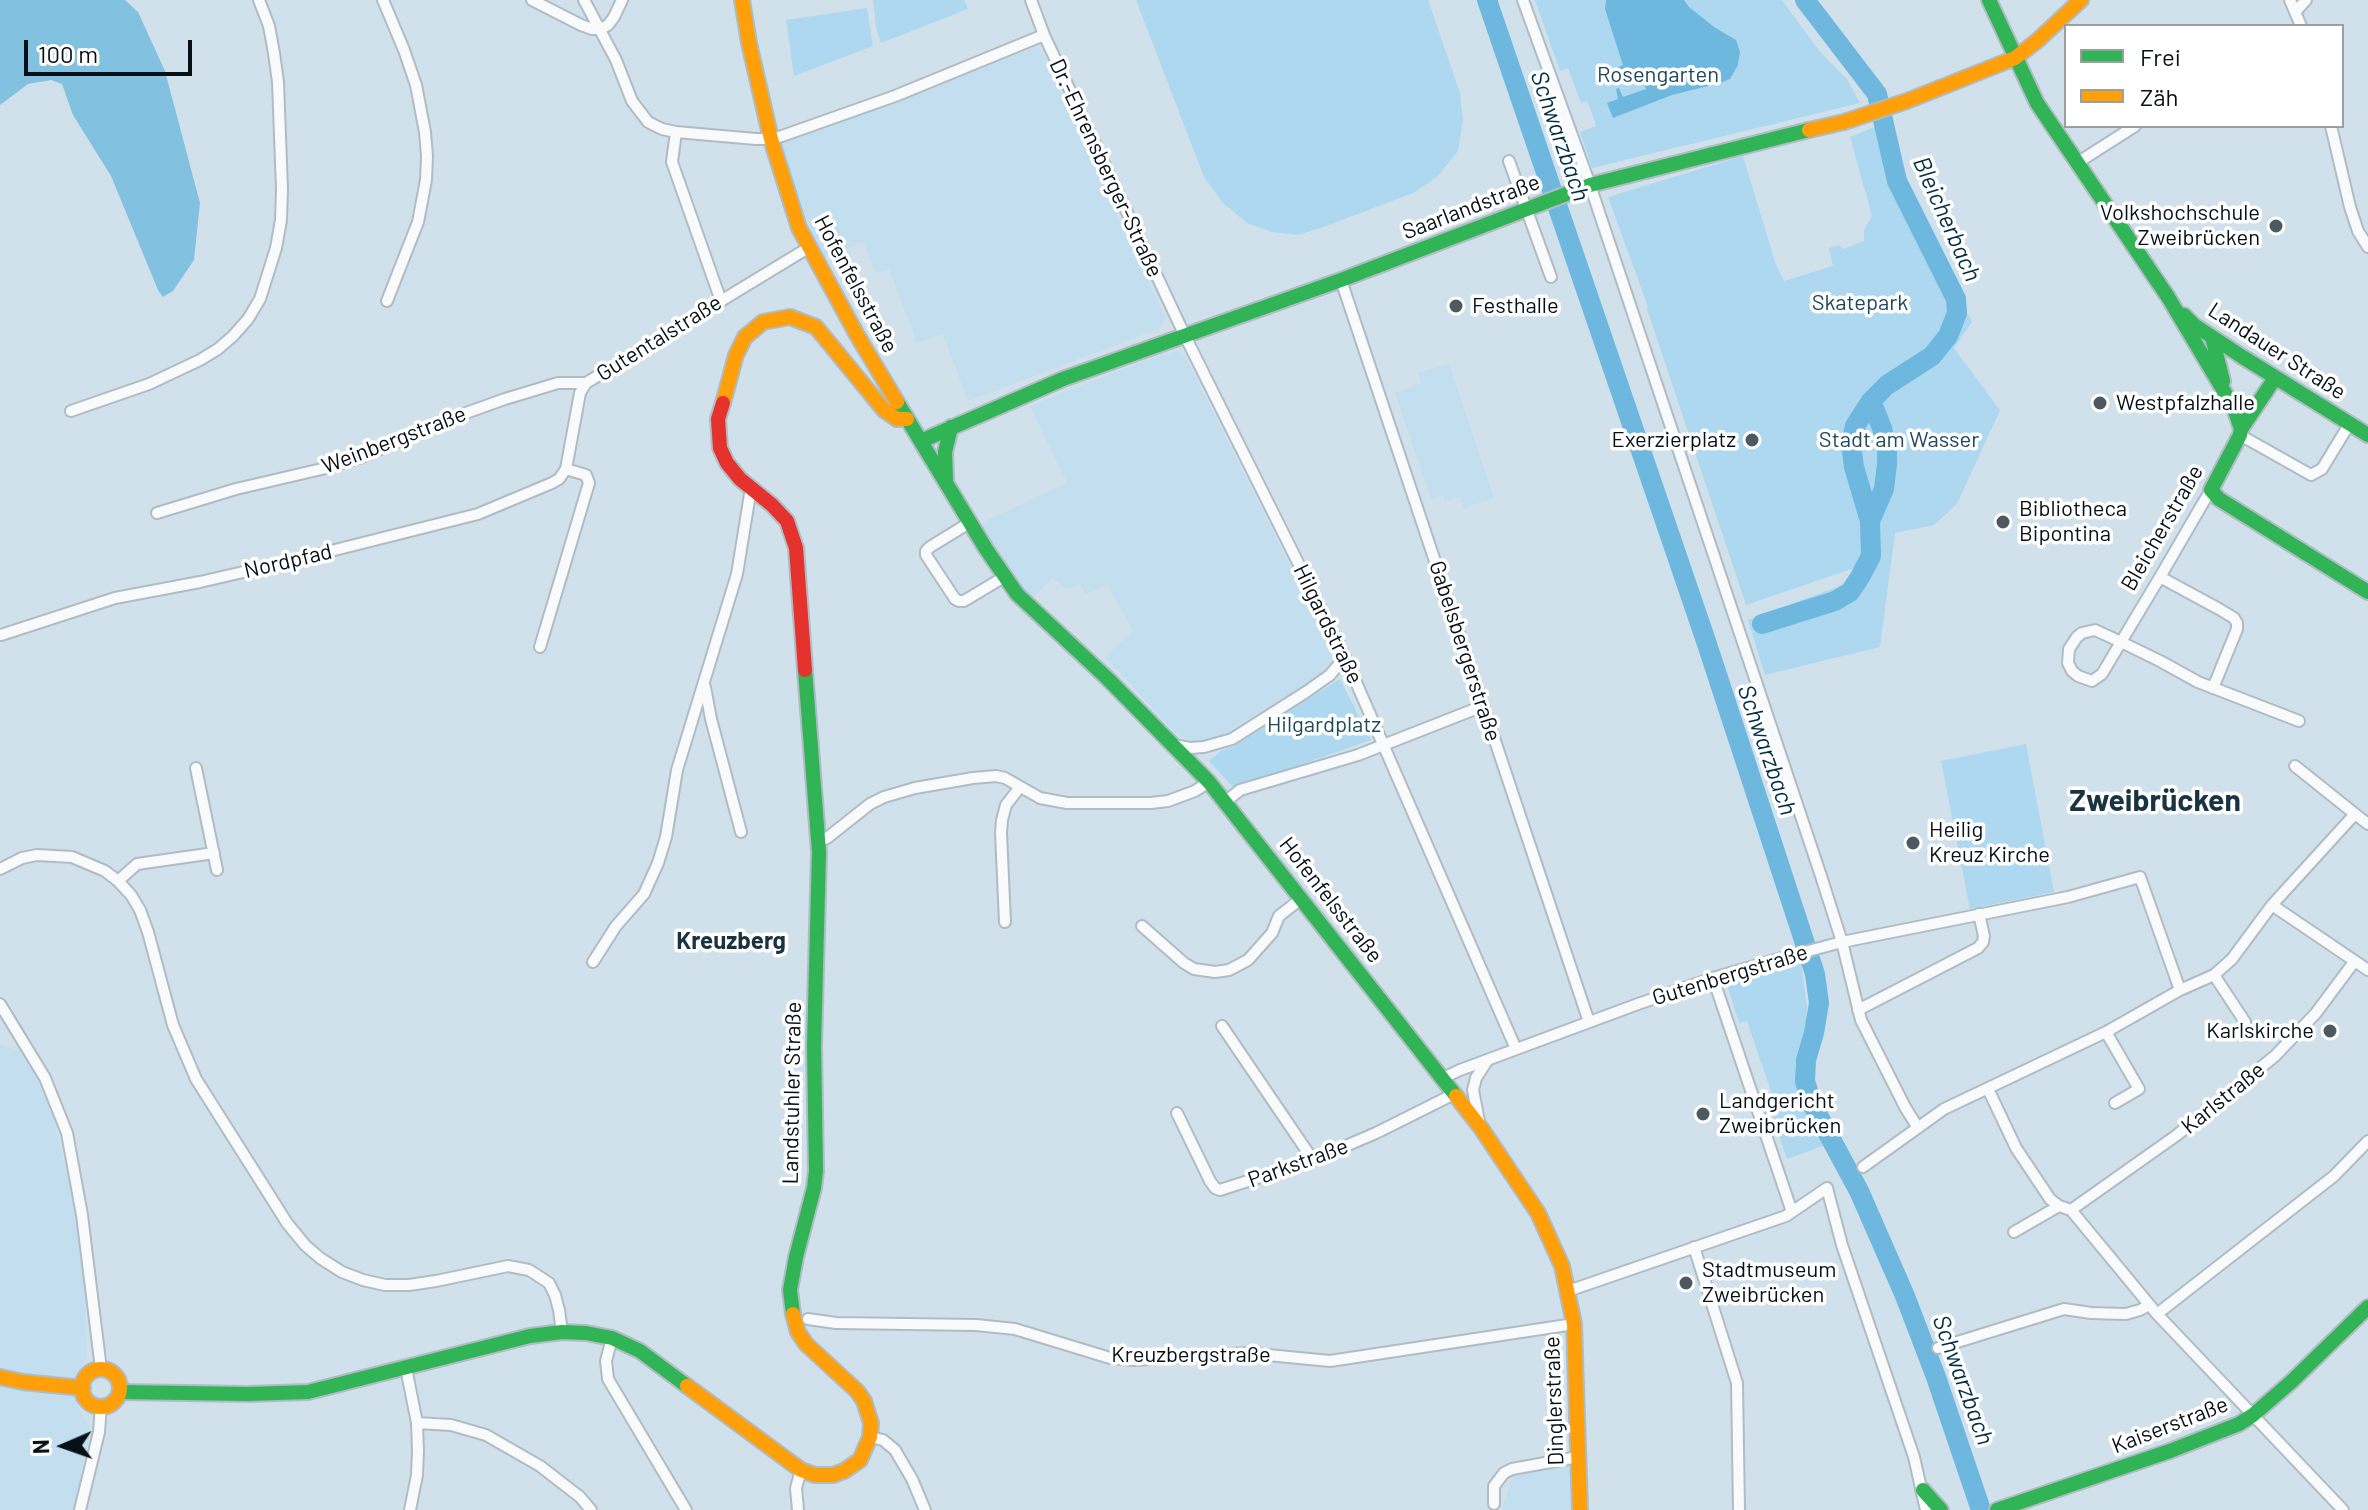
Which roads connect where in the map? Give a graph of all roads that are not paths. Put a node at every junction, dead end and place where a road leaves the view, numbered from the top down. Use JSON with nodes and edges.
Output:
{"nodes":[{"id":1,"x":259,"y":0,"type":"edge"},
{"id":2,"x":383,"y":0,"type":"edge"},
{"id":3,"x":532,"y":0,"type":"edge"},
{"id":4,"x":584,"y":0,"type":"edge"},
{"id":5,"x":622,"y":0,"type":"edge"},
{"id":6,"x":742,"y":0,"type":"edge"},
{"id":7,"x":1031,"y":0,"type":"edge"},
{"id":8,"x":1523,"y":0,"type":"edge"},
{"id":9,"x":1989,"y":0,"type":"edge"},
{"id":10,"x":2081,"y":0,"type":"edge"},
{"id":11,"x":2290,"y":0,"type":"edge"},
{"id":12,"x":2306,"y":0,"type":"edge"},
{"id":13,"x":2295,"y":12,"type":"junction"},
{"id":14,"x":2300,"y":24,"type":"edge"},
{"id":15,"x":601,"y":29,"type":"junction"},
{"id":16,"x":1044,"y":35,"type":"junction"},
{"id":17,"x":2015,"y":58,"type":"junction"},
{"id":18,"x":2132,"y":128,"type":"edge"},
{"id":19,"x":2331,"y":128,"type":"edge"},
{"id":20,"x":676,"y":132,"type":"junction"},
{"id":21,"x":771,"y":139,"type":"junction"},
{"id":22,"x":1509,"y":161,"type":"dead end"},
{"id":23,"x":2077,"y":163,"type":"junction"},
{"id":24,"x":1590,"y":185,"type":"junction"},
{"id":25,"x":1530,"y":208,"type":"junction"},
{"id":26,"x":2368,"y":247,"type":"edge"},
{"id":27,"x":808,"y":248,"type":"junction"},
{"id":28,"x":1551,"y":277,"type":"dead end"},
{"id":29,"x":1341,"y":280,"type":"junction"},
{"id":30,"x":2168,"y":297,"type":"junction"},
{"id":31,"x":387,"y":301,"type":"dead end"},
{"id":32,"x":721,"y":301,"type":"junction"},
{"id":33,"x":1185,"y":336,"type":"junction"},
{"id":34,"x":2212,"y":337,"type":"junction"},
{"id":35,"x":2275,"y":378,"type":"junction"},
{"id":36,"x":586,"y":383,"type":"junction"},
{"id":37,"x":2228,"y":397,"type":"junction"},
{"id":38,"x":71,"y":411,"type":"dead end"},
{"id":39,"x":907,"y":419,"type":"junction"},
{"id":40,"x":2350,"y":423,"type":"junction"},
{"id":41,"x":951,"y":427,"type":"junction"},
{"id":42,"x":2240,"y":432,"type":"junction"},
{"id":43,"x":2368,"y":435,"type":"edge"},
{"id":44,"x":921,"y":441,"type":"junction"},
{"id":45,"x":566,"y":469,"type":"junction"},
{"id":46,"x":946,"y":482,"type":"junction"},
{"id":47,"x":751,"y":488,"type":"junction"},
{"id":48,"x":2211,"y":490,"type":"junction"},
{"id":49,"x":157,"y":513,"type":"dead end"},
{"id":50,"x":969,"y":523,"type":"junction"},
{"id":51,"x":1004,"y":577,"type":"junction"},
{"id":52,"x":2160,"y":577,"type":"junction"},
{"id":53,"x":2368,"y":592,"type":"edge"},
{"id":54,"x":1,"y":635,"type":"edge"},
{"id":55,"x":2121,"y":642,"type":"junction"},
{"id":56,"x":540,"y":647,"type":"dead end"},
{"id":57,"x":1345,"y":657,"type":"junction"},
{"id":58,"x":704,"y":681,"type":"junction"},
{"id":59,"x":2213,"y":688,"type":"junction"},
{"id":60,"x":1483,"y":706,"type":"junction"},
{"id":61,"x":2299,"y":721,"type":"dead end"},
{"id":62,"x":1174,"y":745,"type":"junction"},
{"id":63,"x":1383,"y":746,"type":"junction"},
{"id":64,"x":2295,"y":766,"type":"dead end"},
{"id":65,"x":196,"y":768,"type":"dead end"},
{"id":66,"x":1209,"y":782,"type":"junction"},
{"id":67,"x":1020,"y":787,"type":"junction"},
{"id":68,"x":1225,"y":802,"type":"junction"},
{"id":69,"x":2355,"y":814,"type":"junction"},
{"id":70,"x":2368,"y":824,"type":"edge"},
{"id":71,"x":741,"y":832,"type":"dead end"},
{"id":72,"x":819,"y":841,"type":"junction"},
{"id":73,"x":214,"y":853,"type":"junction"},
{"id":74,"x":0,"y":869,"type":"edge"},
{"id":75,"x":217,"y":870,"type":"dead end"},
{"id":76,"x":118,"y":881,"type":"junction"},
{"id":77,"x":1302,"y":898,"type":"junction"},
{"id":78,"x":2272,"y":905,"type":"junction"},
{"id":79,"x":1979,"y":914,"type":"junction"},
{"id":80,"x":1005,"y":922,"type":"dead end"},
{"id":81,"x":1142,"y":926,"type":"dead end"},
{"id":82,"x":1842,"y":942,"type":"junction"},
{"id":83,"x":593,"y":962,"type":"dead end"},
{"id":84,"x":2354,"y":962,"type":"junction"},
{"id":85,"x":2368,"y":970,"type":"edge"},
{"id":86,"x":2214,"y":975,"type":"junction"},
{"id":87,"x":1713,"y":978,"type":"junction"},
{"id":88,"x":2180,"y":990,"type":"junction"},
{"id":89,"x":0,"y":1004,"type":"edge"},
{"id":90,"x":1858,"y":1010,"type":"junction"},
{"id":91,"x":1589,"y":1022,"type":"junction"},
{"id":92,"x":2245,"y":1022,"type":"dead end"},
{"id":93,"x":1222,"y":1026,"type":"dead end"},
{"id":94,"x":2106,"y":1032,"type":"junction"},
{"id":95,"x":1516,"y":1049,"type":"junction"},
{"id":96,"x":1488,"y":1060,"type":"junction"},
{"id":97,"x":1443,"y":1078,"type":"junction"},
{"id":98,"x":1988,"y":1089,"type":"junction"},
{"id":99,"x":1454,"y":1094,"type":"junction"},
{"id":100,"x":2115,"y":1103,"type":"dead end"},
{"id":101,"x":1177,"y":1113,"type":"dead end"},
{"id":102,"x":1481,"y":1128,"type":"junction"},
{"id":103,"x":1918,"y":1128,"type":"junction"},
{"id":104,"x":2368,"y":1141,"type":"edge"},
{"id":105,"x":1313,"y":1160,"type":"junction"},
{"id":106,"x":1863,"y":1167,"type":"dead end"},
{"id":107,"x":2059,"y":1206,"type":"junction"},
{"id":108,"x":2071,"y":1210,"type":"junction"},
{"id":109,"x":1792,"y":1212,"type":"junction"},
{"id":110,"x":2014,"y":1232,"type":"dead end"},
{"id":111,"x":1694,"y":1247,"type":"junction"},
{"id":112,"x":1568,"y":1291,"type":"junction"},
{"id":113,"x":2149,"y":1305,"type":"junction"},
{"id":114,"x":2368,"y":1307,"type":"edge"},
{"id":115,"x":2157,"y":1314,"type":"junction"},
{"id":116,"x":808,"y":1319,"type":"dead end"},
{"id":117,"x":1574,"y":1324,"type":"junction"},
{"id":118,"x":562,"y":1332,"type":"junction"},
{"id":119,"x":612,"y":1338,"type":"junction"},
{"id":120,"x":1938,"y":1348,"type":"dead end"},
{"id":121,"x":406,"y":1368,"type":"junction"},
{"id":122,"x":101,"y":1369,"type":"junction"},
{"id":123,"x":0,"y":1377,"type":"edge"},
{"id":124,"x":83,"y":1388,"type":"junction"},
{"id":125,"x":120,"y":1392,"type":"junction"},
{"id":126,"x":101,"y":1406,"type":"junction"},
{"id":127,"x":2253,"y":1415,"type":"junction"},
{"id":128,"x":417,"y":1423,"type":"junction"},
{"id":129,"x":870,"y":1437,"type":"junction"},
{"id":130,"x":1578,"y":1457,"type":"junction"},
{"id":131,"x":801,"y":1470,"type":"junction"},
{"id":132,"x":1923,"y":1490,"type":"junction"},
{"id":133,"x":1494,"y":1504,"type":"dead end"},
{"id":134,"x":2018,"y":1506,"type":"edge"},
{"id":135,"x":2337,"y":1508,"type":"edge"},
{"id":136,"x":83,"y":1509,"type":"edge"},
{"id":137,"x":410,"y":1510,"type":"edge"},
{"id":138,"x":591,"y":1510,"type":"edge"},
{"id":139,"x":686,"y":1510,"type":"edge"},
{"id":140,"x":798,"y":1510,"type":"edge"},
{"id":141,"x":925,"y":1510,"type":"edge"},
{"id":142,"x":1580,"y":1510,"type":"edge"},
{"id":143,"x":1739,"y":1510,"type":"edge"},
{"id":144,"x":1926,"y":1510,"type":"edge"},
{"id":145,"x":1941,"y":1510,"type":"edge"},
{"id":146,"x":1997,"y":1510,"type":"edge"}],
"edges":[{"from":1,"to":38,"type":"street"},
{"from":2,"to":31,"type":"street"},
{"from":3,"to":15,"type":"street"},
{"from":4,"to":15,"type":"street"},
{"from":5,"to":15,"type":"street"},
{"from":6,"to":21,"type":"main road","name":"Hofenfelsstraße"},
{"from":7,"to":16,"type":"street","name":"Dr.-Ehrensberger-Straße"},
{"from":8,"to":24,"type":"street"},
{"from":9,"to":17,"type":"main road","name":"Landauer Straße"},
{"from":10,"to":17,"type":"main road","name":"Saarlandstraße"},
{"from":11,"to":13,"type":"street"},
{"from":12,"to":13,"type":"street"},
{"from":13,"to":14,"type":"street"},
{"from":15,"to":20,"type":"street"},
{"from":16,"to":21,"type":"street"},
{"from":16,"to":33,"type":"street","name":"Dr.-Ehrensberger-Straße"},
{"from":17,"to":23,"type":"main road","name":"Landauer Straße"},
{"from":17,"to":24,"type":"main road","name":"Saarlandstraße"},
{"from":18,"to":23,"type":"street"},
{"from":19,"to":26,"type":"street"},
{"from":20,"to":21,"type":"street"},
{"from":20,"to":32,"type":"street"},
{"from":21,"to":27,"type":"main road","name":"Hofenfelsstraße"},
{"from":22,"to":25,"type":"street"},
{"from":23,"to":30,"type":"main road","name":"Landauer Straße"},
{"from":24,"to":25,"type":"main road","name":"Saarlandstraße"},
{"from":24,"to":82,"type":"street"},
{"from":25,"to":28,"type":"street"},
{"from":25,"to":29,"type":"main road","name":"Saarlandstraße"},
{"from":27,"to":32,"type":"street","name":"Gutentalstraße"},
{"from":27,"to":39,"type":"main road","name":"Hofenfelsstraße"},
{"from":29,"to":33,"type":"main road","name":"Saarlandstraße"},
{"from":29,"to":60,"type":"street","name":"Gabelsbergerstraße"},
{"from":30,"to":34,"type":"main road","name":"Landauer Straße"},
{"from":30,"to":37,"type":"main road","name":"Landauer Straße"},
{"from":32,"to":36,"type":"street","name":"Gutentalstraße"},
{"from":33,"to":41,"type":"main road","name":"Saarlandstraße"},
{"from":33,"to":57,"type":"street","name":"Hilgardstraße"},
{"from":34,"to":35,"type":"main road","name":"Landauer Straße"},
{"from":34,"to":37,"type":"main road"},
{"from":35,"to":40,"type":"main road","name":"Landauer Straße"},
{"from":35,"to":42,"type":"main road","name":"Bleicherstraße"},
{"from":36,"to":45,"type":"street","name":"Gutentalstraße"},
{"from":36,"to":49,"type":"street","name":"Weinbergstraße"},
{"from":37,"to":42,"type":"main road","name":"Landauer Straße"},
{"from":39,"to":44,"type":"main road","name":"Hofenfelsstraße"},
{"from":39,"to":47,"type":"main road","name":"Landstuhler Straße"},
{"from":40,"to":42,"type":"street"},
{"from":40,"to":43,"type":"main road","name":"Landauer Straße"},
{"from":41,"to":44,"type":"main road","name":"Saarlandstraße"},
{"from":41,"to":46,"type":"main road"},
{"from":42,"to":48,"type":"main road","name":"Bleicherstraße"},
{"from":44,"to":46,"type":"main road","name":"Hofenfelsstraße"},
{"from":45,"to":54,"type":"street","name":"Nordpfad"},
{"from":45,"to":56,"type":"street"},
{"from":46,"to":50,"type":"main road","name":"Hofenfelsstraße"},
{"from":47,"to":58,"type":"street"},
{"from":47,"to":72,"type":"main road","name":"Landstuhler Straße"},
{"from":48,"to":52,"type":"street","name":"Bleicherstraße"},
{"from":48,"to":53,"type":"main road"},
{"from":50,"to":51,"type":"main road","name":"Hofenfelsstraße"},
{"from":50,"to":51,"type":"street"},
{"from":51,"to":62,"type":"main road","name":"Hofenfelsstraße"},
{"from":52,"to":55,"type":"street","name":"Bleicherstraße"},
{"from":52,"to":59,"type":"street"},
{"from":55,"to":55,"type":"street","name":"Bleicherstraße"},
{"from":55,"to":59,"type":"street"},
{"from":57,"to":62,"type":"street"},
{"from":57,"to":63,"type":"street","name":"Hilgardstraße"},
{"from":58,"to":71,"type":"street"},
{"from":58,"to":83,"type":"street"},
{"from":59,"to":61,"type":"street"},
{"from":60,"to":63,"type":"street"},
{"from":60,"to":91,"type":"street","name":"Gabelsbergerstraße"},
{"from":62,"to":66,"type":"main road","name":"Hofenfelsstraße"},
{"from":63,"to":68,"type":"street"},
{"from":63,"to":95,"type":"street","name":"Hilgardstraße"},
{"from":64,"to":69,"type":"street"},
{"from":65,"to":73,"type":"street"},
{"from":66,"to":67,"type":"street"},
{"from":66,"to":68,"type":"main road","name":"Hofenfelsstraße"},
{"from":67,"to":72,"type":"street"},
{"from":67,"to":80,"type":"street"},
{"from":68,"to":77,"type":"main road","name":"Hofenfelsstraße"},
{"from":69,"to":70,"type":"street"},
{"from":69,"to":78,"type":"street"},
{"from":72,"to":129,"type":"main road","name":"Landstuhler Straße"},
{"from":73,"to":75,"type":"street"},
{"from":73,"to":76,"type":"street"},
{"from":74,"to":76,"type":"street"},
{"from":76,"to":118,"type":"street"},
{"from":77,"to":81,"type":"street"},
{"from":77,"to":97,"type":"main road","name":"Hofenfelsstraße"},
{"from":78,"to":84,"type":"street"},
{"from":78,"to":86,"type":"street"},
{"from":79,"to":82,"type":"street","name":"Gutenbergstraße"},
{"from":79,"to":88,"type":"street","name":"Gutenbergstraße"},
{"from":79,"to":90,"type":"street"},
{"from":82,"to":87,"type":"street","name":"Gutenbergstraße"},
{"from":82,"to":90,"type":"street"},
{"from":84,"to":85,"type":"street"},
{"from":84,"to":108,"type":"street","name":"Karlstraße"},
{"from":86,"to":88,"type":"street"},
{"from":86,"to":92,"type":"street"},
{"from":87,"to":91,"type":"street","name":"Gutenbergstraße"},
{"from":87,"to":109,"type":"street"},
{"from":88,"to":94,"type":"street"},
{"from":89,"to":122,"type":"street"},
{"from":90,"to":103,"type":"street"},
{"from":91,"to":95,"type":"street","name":"Gutenbergstraße"},
{"from":93,"to":105,"type":"street"},
{"from":94,"to":98,"type":"street"},
{"from":94,"to":100,"type":"street"},
{"from":95,"to":96,"type":"street","name":"Gutenbergstraße"},
{"from":96,"to":97,"type":"street","name":"Gutenbergstraße"},
{"from":96,"to":102,"type":"street"},
{"from":97,"to":99,"type":"main road","name":"Hofenfelsstraße"},
{"from":98,"to":103,"type":"street"},
{"from":98,"to":107,"type":"street"},
{"from":99,"to":102,"type":"main road","name":"Hofenfelsstraße"},
{"from":99,"to":105,"type":"street","name":"Parkstraße"},
{"from":101,"to":105,"type":"street","name":"Parkstraße"},
{"from":102,"to":112,"type":"main road","name":"Hofenfelsstraße"},
{"from":103,"to":106,"type":"street"},
{"from":104,"to":115,"type":"street"},
{"from":107,"to":108,"type":"street"},
{"from":107,"to":110,"type":"street"},
{"from":108,"to":113,"type":"street"},
{"from":109,"to":111,"type":"street"},
{"from":109,"to":132,"type":"street"},
{"from":111,"to":112,"type":"street"},
{"from":111,"to":143,"type":"street"},
{"from":112,"to":117,"type":"main road","name":"Dinglerstraße"},
{"from":113,"to":115,"type":"street"},
{"from":113,"to":120,"type":"street"},
{"from":114,"to":127,"type":"main road","name":"Kaiserstraße"},
{"from":115,"to":127,"type":"street"},
{"from":116,"to":117,"type":"street","name":"Kreuzbergstraße"},
{"from":117,"to":130,"type":"main road","name":"Dinglerstraße"},
{"from":118,"to":119,"type":"main road"},
{"from":118,"to":121,"type":"main road"},
{"from":119,"to":131,"type":"main road"},
{"from":119,"to":139,"type":"street"},
{"from":121,"to":125,"type":"main road"},
{"from":121,"to":128,"type":"street"},
{"from":122,"to":124,"type":"main road"},
{"from":122,"to":125,"type":"main road"},
{"from":123,"to":124,"type":"main road"},
{"from":124,"to":126,"type":"main road"},
{"from":125,"to":126,"type":"main road"},
{"from":126,"to":136,"type":"street"},
{"from":127,"to":134,"type":"main road","name":"Kaiserstraße"},
{"from":127,"to":135,"type":"street"},
{"from":128,"to":137,"type":"street"},
{"from":128,"to":138,"type":"street"},
{"from":129,"to":131,"type":"main road"},
{"from":129,"to":141,"type":"street"},
{"from":130,"to":133,"type":"street"},
{"from":130,"to":142,"type":"main road","name":"Dinglerstraße"},
{"from":131,"to":140,"type":"street"},
{"from":132,"to":144,"type":"street"},
{"from":132,"to":145,"type":"main road"},
{"from":134,"to":146,"type":"main road","name":"Kaiserstraße"}]}
